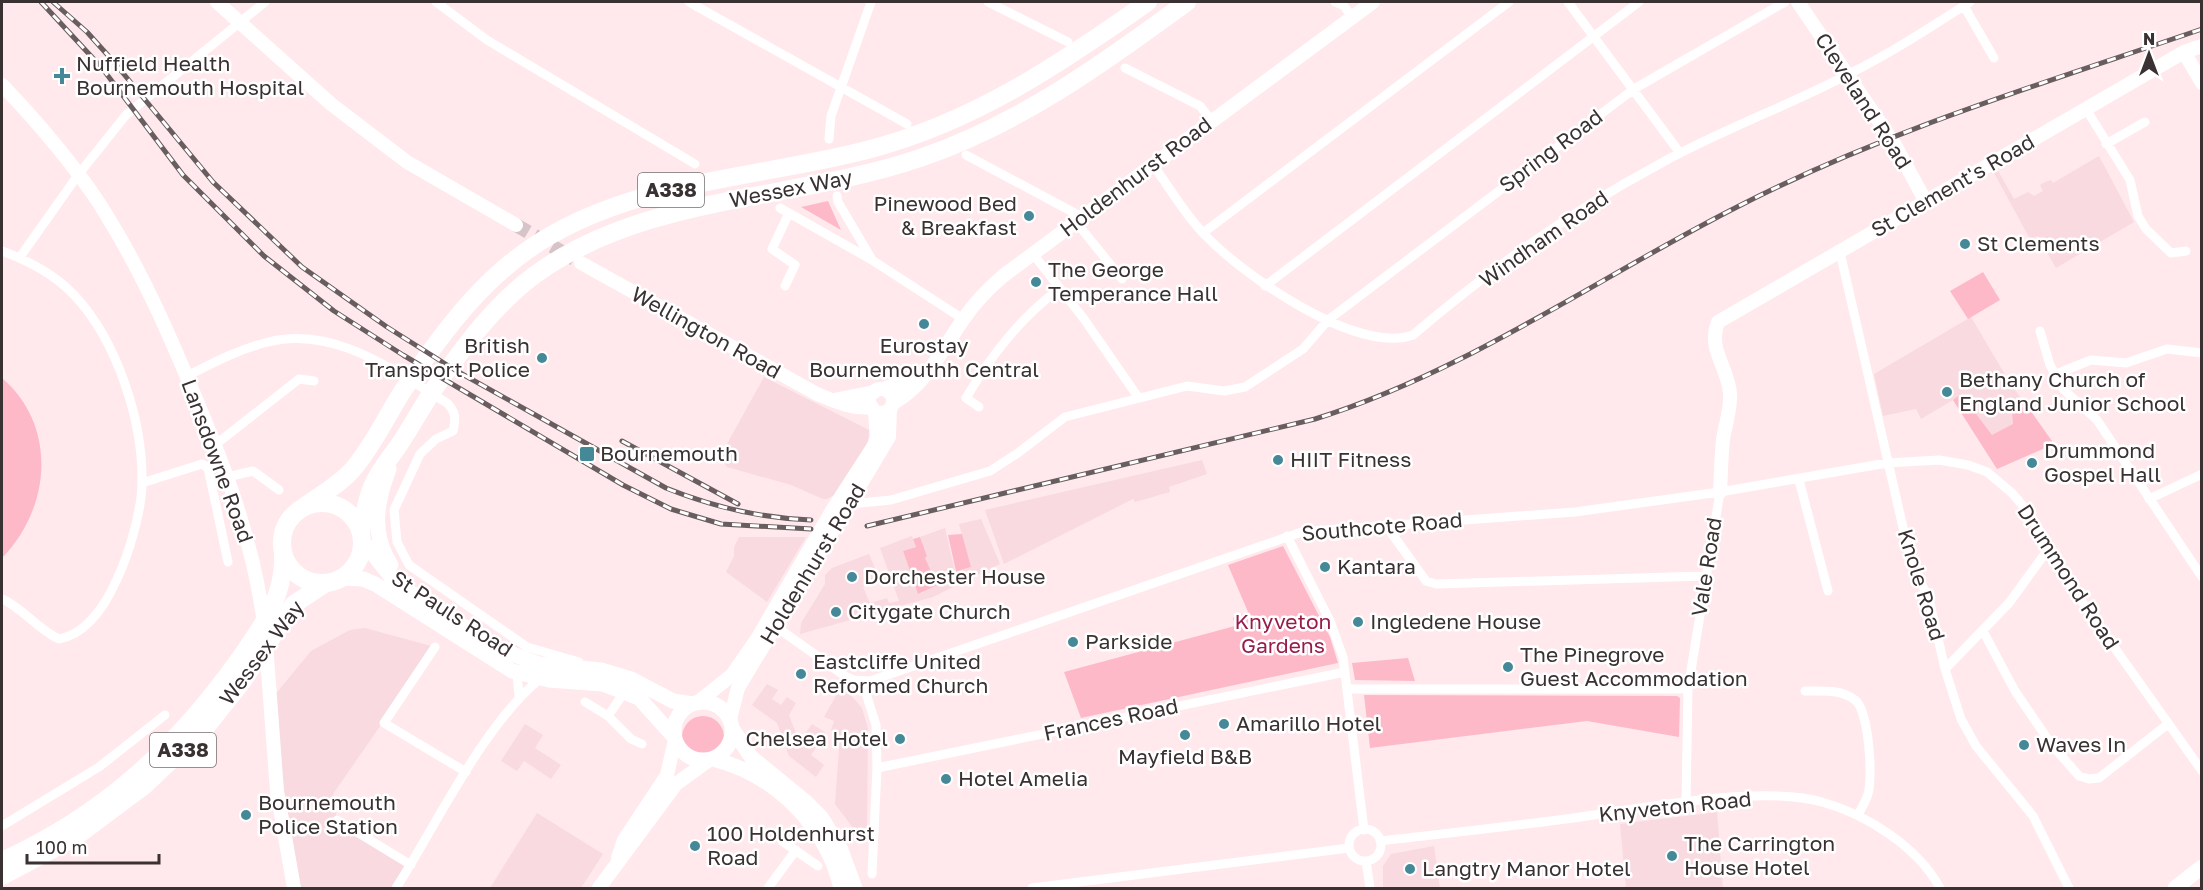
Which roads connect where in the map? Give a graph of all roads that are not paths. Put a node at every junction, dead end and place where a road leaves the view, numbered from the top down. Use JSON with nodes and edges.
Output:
{"nodes":[{"id":1,"x":217,"y":2,"type":"edge"},
{"id":2,"x":266,"y":2,"type":"edge"},
{"id":3,"x":436,"y":2,"type":"edge"},
{"id":4,"x":688,"y":2,"type":"edge"},
{"id":5,"x":871,"y":2,"type":"edge"},
{"id":6,"x":988,"y":2,"type":"edge"},
{"id":7,"x":1148,"y":2,"type":"edge"},
{"id":8,"x":1188,"y":2,"type":"edge"},
{"id":9,"x":1335,"y":2,"type":"edge"},
{"id":10,"x":1373,"y":2,"type":"edge"},
{"id":11,"x":1509,"y":2,"type":"edge"},
{"id":12,"x":1568,"y":2,"type":"edge"},
{"id":13,"x":1639,"y":2,"type":"edge"},
{"id":14,"x":1785,"y":2,"type":"edge"},
{"id":15,"x":1798,"y":2,"type":"edge"},
{"id":16,"x":1967,"y":4,"type":"edge"},
{"id":17,"x":1353,"y":16,"type":"junction"},
{"id":18,"x":240,"y":23,"type":"junction"},
{"id":19,"x":1594,"y":37,"type":"junction"},
{"id":20,"x":1068,"y":42,"type":"dead end"},
{"id":21,"x":2202,"y":46,"type":"edge"},
{"id":22,"x":2184,"y":52,"type":"junction"},
{"id":23,"x":1994,"y":58,"type":"dead end"},
{"id":24,"x":1125,"y":68,"type":"dead end"},
{"id":25,"x":1848,"y":75,"type":"junction"},
{"id":26,"x":2202,"y":83,"type":"edge"},
{"id":27,"x":2,"y":85,"type":"edge"},
{"id":28,"x":841,"y":87,"type":"junction"},
{"id":29,"x":1634,"y":89,"type":"junction"},
{"id":30,"x":2086,"y":109,"type":"junction"},
{"id":31,"x":1212,"y":121,"type":"junction"},
{"id":32,"x":2145,"y":122,"type":"dead end"},
{"id":33,"x":907,"y":124,"type":"dead end"},
{"id":34,"x":829,"y":139,"type":"dead end"},
{"id":35,"x":2106,"y":144,"type":"junction"},
{"id":36,"x":1680,"y":153,"type":"junction"},
{"id":37,"x":966,"y":155,"type":"dead end"},
{"id":38,"x":695,"y":164,"type":"dead end"},
{"id":39,"x":1153,"y":165,"type":"junction"},
{"id":40,"x":78,"y":176,"type":"junction"},
{"id":41,"x":837,"y":196,"type":"dead end"},
{"id":42,"x":1926,"y":202,"type":"junction"},
{"id":43,"x":780,"y":208,"type":"dead end"},
{"id":44,"x":789,"y":213,"type":"junction"},
{"id":45,"x":1079,"y":220,"type":"junction"},
{"id":46,"x":516,"y":225,"type":"tunnel mouth"},
{"id":47,"x":1203,"y":233,"type":"junction"},
{"id":48,"x":2,"y":251,"type":"edge"},
{"id":49,"x":2186,"y":251,"type":"dead end"},
{"id":50,"x":1840,"y":252,"type":"junction"},
{"id":51,"x":1034,"y":254,"type":"junction"},
{"id":52,"x":580,"y":256,"type":"junction"},
{"id":53,"x":20,"y":257,"type":"junction"},
{"id":54,"x":872,"y":260,"type":"junction"},
{"id":55,"x":1122,"y":279,"type":"dead end"},
{"id":56,"x":785,"y":286,"type":"dead end"},
{"id":57,"x":1265,"y":286,"type":"junction"},
{"id":58,"x":1059,"y":289,"type":"junction"},
{"id":59,"x":963,"y":319,"type":"junction"},
{"id":60,"x":1328,"y":320,"type":"junction"},
{"id":61,"x":2040,"y":331,"type":"dead end"},
{"id":62,"x":1713,"y":334,"type":"joint"},
{"id":63,"x":2202,"y":353,"type":"edge"},
{"id":64,"x":2056,"y":374,"type":"junction"},
{"id":65,"x":187,"y":376,"type":"junction"},
{"id":66,"x":923,"y":376,"type":"junction"},
{"id":67,"x":314,"y":381,"type":"dead end"},
{"id":68,"x":879,"y":390,"type":"junction"},
{"id":69,"x":1138,"y":396,"type":"junction"},
{"id":70,"x":832,"y":400,"type":"junction"},
{"id":71,"x":891,"y":405,"type":"junction"},
{"id":72,"x":979,"y":407,"type":"dead end"},
{"id":73,"x":873,"y":409,"type":"junction"},
{"id":74,"x":215,"y":445,"type":"junction"},
{"id":75,"x":398,"y":447,"type":"junction"},
{"id":76,"x":1887,"y":463,"type":"junction"},
{"id":77,"x":2202,"y":474,"type":"edge"},
{"id":78,"x":227,"y":477,"type":"junction"},
{"id":79,"x":1799,"y":480,"type":"junction"},
{"id":80,"x":142,"y":483,"type":"junction"},
{"id":81,"x":279,"y":490,"type":"dead end"},
{"id":82,"x":1720,"y":492,"type":"junction"},
{"id":83,"x":2149,"y":499,"type":"junction"},
{"id":84,"x":851,"y":507,"type":"junction"},
{"id":85,"x":297,"y":512,"type":"junction"},
{"id":86,"x":1387,"y":527,"type":"junction"},
{"id":87,"x":361,"y":536,"type":"junction"},
{"id":88,"x":1287,"y":536,"type":"junction"},
{"id":89,"x":2049,"y":548,"type":"junction"},
{"id":90,"x":283,"y":555,"type":"junction"},
{"id":91,"x":228,"y":562,"type":"dead end"},
{"id":92,"x":1706,"y":576,"type":"junction"},
{"id":93,"x":2202,"y":578,"type":"edge"},
{"id":94,"x":334,"y":581,"type":"junction"},
{"id":95,"x":1828,"y":591,"type":"dead end"},
{"id":96,"x":419,"y":597,"type":"junction"},
{"id":97,"x":2,"y":599,"type":"edge"},
{"id":98,"x":775,"y":626,"type":"junction"},
{"id":99,"x":1983,"y":631,"type":"junction"},
{"id":100,"x":435,"y":647,"type":"dead end"},
{"id":101,"x":601,"y":669,"type":"junction"},
{"id":102,"x":1945,"y":669,"type":"junction"},
{"id":103,"x":1345,"y":672,"type":"junction"},
{"id":104,"x":517,"y":673,"type":"junction"},
{"id":105,"x":541,"y":678,"type":"junction"},
{"id":106,"x":862,"y":681,"type":"junction"},
{"id":107,"x":1347,"y":689,"type":"junction"},
{"id":108,"x":1688,"y":689,"type":"junction"},
{"id":109,"x":625,"y":691,"type":"junction"},
{"id":110,"x":1805,"y":691,"type":"dead end"},
{"id":111,"x":519,"y":696,"type":"junction"},
{"id":112,"x":585,"y":702,"type":"dead end"},
{"id":113,"x":694,"y":703,"type":"junction"},
{"id":114,"x":165,"y":715,"type":"dead end"},
{"id":115,"x":608,"y":716,"type":"junction"},
{"id":116,"x":731,"y":723,"type":"junction"},
{"id":117,"x":2168,"y":724,"type":"junction"},
{"id":118,"x":675,"y":739,"type":"junction"},
{"id":119,"x":642,"y":744,"type":"dead end"},
{"id":120,"x":711,"y":759,"type":"junction"},
{"id":121,"x":878,"y":768,"type":"junction"},
{"id":122,"x":2202,"y":771,"type":"edge"},
{"id":123,"x":466,"y":772,"type":"junction"},
{"id":124,"x":1686,"y":803,"type":"junction"},
{"id":125,"x":1858,"y":815,"type":"junction"},
{"id":126,"x":337,"y":820,"type":"dead end"},
{"id":127,"x":2,"y":826,"type":"edge"},
{"id":128,"x":1364,"y":830,"type":"junction"},
{"id":129,"x":783,"y":841,"type":"dead end"},
{"id":130,"x":1380,"y":841,"type":"junction"},
{"id":131,"x":1349,"y":848,"type":"junction"},
{"id":132,"x":796,"y":850,"type":"junction"},
{"id":133,"x":2,"y":861,"type":"edge"},
{"id":134,"x":1366,"y":861,"type":"junction"},
{"id":135,"x":615,"y":864,"type":"junction"},
{"id":136,"x":411,"y":865,"type":"junction"},
{"id":137,"x":818,"y":866,"type":"dead end"},
{"id":138,"x":2202,"y":867,"type":"edge"},
{"id":139,"x":872,"y":874,"type":"dead end"},
{"id":140,"x":2,"y":876,"type":"edge"},
{"id":141,"x":1049,"y":887,"type":"edge"},
{"id":142,"x":294,"y":888,"type":"edge"},
{"id":143,"x":396,"y":888,"type":"edge"},
{"id":144,"x":599,"y":888,"type":"edge"},
{"id":145,"x":768,"y":888,"type":"edge"},
{"id":146,"x":841,"y":888,"type":"edge"},
{"id":147,"x":855,"y":888,"type":"edge"},
{"id":148,"x":1032,"y":888,"type":"edge"},
{"id":149,"x":1370,"y":888,"type":"edge"},
{"id":150,"x":1940,"y":888,"type":"edge"},
{"id":151,"x":2070,"y":888,"type":"edge"},
{"id":152,"x":2175,"y":888,"type":"edge"}],
"edges":[{"from":1,"to":18,"type":"street"},
{"from":2,"to":18,"type":"street"},
{"from":3,"to":38,"type":"street"},
{"from":4,"to":28,"type":"street"},
{"from":5,"to":28,"type":"street"},
{"from":6,"to":20,"type":"street"},
{"from":7,"to":85,"type":"highway","name":"Wessex Way","number":"A338"},
{"from":8,"to":52,"type":"highway","name":"Wessex Way","number":"A338"},
{"from":9,"to":17,"type":"street"},
{"from":10,"to":17,"type":"street","name":"Holdenhurst Road"},
{"from":11,"to":47,"type":"street"},
{"from":12,"to":19,"type":"street"},
{"from":13,"to":19,"type":"street"},
{"from":14,"to":29,"type":"street","name":"Spring Road"},
{"from":15,"to":25,"type":"street","name":"Cleveland Road"},
{"from":16,"to":23,"type":"street"},
{"from":16,"to":25,"type":"street","name":"Windham Road"},
{"from":17,"to":31,"type":"street","name":"Holdenhurst Road"},
{"from":18,"to":40,"type":"street"},
{"from":18,"to":46,"type":"street"},
{"from":19,"to":29,"type":"street"},
{"from":19,"to":57,"type":"street"},
{"from":21,"to":22,"type":"street","name":"St Clement's Road"},
{"from":22,"to":26,"type":"street"},
{"from":22,"to":30,"type":"street","name":"St Clement's Road"},
{"from":24,"to":31,"type":"street"},
{"from":25,"to":36,"type":"street","name":"Windham Road"},
{"from":25,"to":42,"type":"street","name":"Cleveland Road"},
{"from":27,"to":40,"type":"street","name":"Lansdowne Road"},
{"from":28,"to":33,"type":"street"},
{"from":28,"to":34,"type":"street"},
{"from":29,"to":36,"type":"street"},
{"from":29,"to":60,"type":"street","name":"Spring Road"},
{"from":30,"to":35,"type":"street"},
{"from":30,"to":42,"type":"street","name":"St Clement's Road"},
{"from":31,"to":39,"type":"street","name":"Holdenhurst Road"},
{"from":32,"to":35,"type":"street"},
{"from":35,"to":49,"type":"street"},
{"from":36,"to":60,"type":"street","name":"Windham Road"},
{"from":37,"to":45,"type":"street"},
{"from":39,"to":45,"type":"street","name":"Holdenhurst Road"},
{"from":39,"to":47,"type":"street","name":"Windham Road"},
{"from":40,"to":53,"type":"street"},
{"from":40,"to":65,"type":"street","name":"Lansdowne Road"},
{"from":41,"to":54,"type":"street"},
{"from":42,"to":50,"type":"street","name":"St Clement's Road"},
{"from":43,"to":44,"type":"street"},
{"from":44,"to":54,"type":"street"},
{"from":44,"to":56,"type":"street"},
{"from":45,"to":51,"type":"street","name":"Holdenhurst Road"},
{"from":45,"to":55,"type":"street"},
{"from":47,"to":57,"type":"street","name":"Windham Road"},
{"from":48,"to":53,"type":"street"},
{"from":50,"to":62,"type":"street","name":"St Clement's Road"},
{"from":50,"to":76,"type":"street","name":"Knole Road"},
{"from":51,"to":58,"type":"street"},
{"from":51,"to":59,"type":"street","name":"Holdenhurst Road"},
{"from":52,"to":70,"type":"street","name":"Wellington Road"},
{"from":52,"to":75,"type":"highway","name":"Wessex Way","number":"A338"},
{"from":53,"to":80,"type":"street"},
{"from":54,"to":59,"type":"street"},
{"from":57,"to":60,"type":"street","name":"Windham Road"},
{"from":58,"to":69,"type":"street"},
{"from":58,"to":72,"type":"street"},
{"from":59,"to":66,"type":"street","name":"Holdenhurst Road"},
{"from":60,"to":69,"type":"street","name":"Spring Road"},
{"from":61,"to":64,"type":"street"},
{"from":62,"to":82,"type":"street","name":"Vale Road"},
{"from":63,"to":64,"type":"street"},
{"from":64,"to":83,"type":"street"},
{"from":65,"to":74,"type":"street","name":"Lansdowne Road"},
{"from":65,"to":101,"type":"street"},
{"from":66,"to":68,"type":"street"},
{"from":66,"to":71,"type":"street","name":"Holdenhurst Road"},
{"from":67,"to":74,"type":"street"},
{"from":68,"to":70,"type":"street"},
{"from":68,"to":71,"type":"street"},
{"from":68,"to":73,"type":"street","name":"Holdenhurst Road"},
{"from":69,"to":84,"type":"street","name":"Spring Road"},
{"from":70,"to":73,"type":"street","name":"Wellington Road"},
{"from":71,"to":73,"type":"street","name":"Holdenhurst Road"},
{"from":71,"to":84,"type":"street","name":"Holdenhurst Road"},
{"from":73,"to":113,"type":"street","name":"Holdenhurst Road"},
{"from":74,"to":78,"type":"street","name":"Lansdowne Road"},
{"from":75,"to":87,"type":"highway","name":"Wessex Way","number":"A338"},
{"from":75,"to":96,"type":"main road"},
{"from":76,"to":79,"type":"street","name":"Southcote Road"},
{"from":76,"to":89,"type":"street","name":"Drummond Road"},
{"from":76,"to":102,"type":"street","name":"Knole Road"},
{"from":77,"to":83,"type":"street"},
{"from":78,"to":81,"type":"street"},
{"from":78,"to":142,"type":"street","name":"Lansdowne Road"},
{"from":79,"to":82,"type":"street","name":"Southcote Road"},
{"from":79,"to":95,"type":"street"},
{"from":80,"to":91,"type":"street"},
{"from":80,"to":97,"type":"street"},
{"from":82,"to":86,"type":"street","name":"Southcote Road"},
{"from":82,"to":92,"type":"street","name":"Vale Road"},
{"from":83,"to":93,"type":"street"},
{"from":84,"to":98,"type":"street","name":"Holdenhurst Road"},
{"from":85,"to":87,"type":"highway"},
{"from":85,"to":90,"type":"highway"},
{"from":86,"to":88,"type":"street","name":"Southcote Road"},
{"from":86,"to":92,"type":"street"},
{"from":87,"to":94,"type":"highway"},
{"from":87,"to":96,"type":"main road","name":"St Pauls Road"},
{"from":88,"to":103,"type":"street"},
{"from":88,"to":106,"type":"street","name":"Southcote Road"},
{"from":89,"to":99,"type":"street"},
{"from":89,"to":117,"type":"street","name":"Drummond Road"},
{"from":90,"to":94,"type":"highway"},
{"from":90,"to":133,"type":"highway","name":"Wessex Way","number":"A338"},
{"from":92,"to":108,"type":"street","name":"Vale Road"},
{"from":94,"to":104,"type":"main road","name":"St Pauls Road"},
{"from":94,"to":140,"type":"highway","name":"Wessex Way","number":"A338"},
{"from":96,"to":101,"type":"main road","name":"St Pauls Road"},
{"from":98,"to":106,"type":"street"},
{"from":98,"to":116,"type":"street","name":"Holdenhurst Road"},
{"from":99,"to":102,"type":"street"},
{"from":99,"to":117,"type":"street"},
{"from":100,"to":123,"type":"street"},
{"from":101,"to":113,"type":"main road","name":"St Pauls Road"},
{"from":102,"to":151,"type":"street","name":"Knole Road"},
{"from":103,"to":107,"type":"street"},
{"from":103,"to":121,"type":"street","name":"Frances Road"},
{"from":104,"to":105,"type":"main road","name":"St Pauls Road"},
{"from":104,"to":111,"type":"street"},
{"from":105,"to":109,"type":"main road","name":"St Pauls Road"},
{"from":105,"to":111,"type":"street"},
{"from":106,"to":121,"type":"street"},
{"from":107,"to":108,"type":"street"},
{"from":107,"to":128,"type":"street"},
{"from":108,"to":124,"type":"street","name":"Vale Road"},
{"from":109,"to":115,"type":"street"},
{"from":109,"to":118,"type":"main road","name":"St Pauls Road"},
{"from":110,"to":125,"type":"street"},
{"from":111,"to":123,"type":"street"},
{"from":112,"to":115,"type":"street"},
{"from":113,"to":116,"type":"main road"},
{"from":113,"to":118,"type":"main road"},
{"from":114,"to":127,"type":"street"},
{"from":115,"to":119,"type":"street"},
{"from":116,"to":120,"type":"main road"},
{"from":116,"to":147,"type":"main road"},
{"from":117,"to":122,"type":"street","name":"Drummond Road"},
{"from":118,"to":120,"type":"main road"},
{"from":118,"to":135,"type":"street"},
{"from":120,"to":135,"type":"street"},
{"from":120,"to":146,"type":"main road"},
{"from":121,"to":139,"type":"street"},
{"from":123,"to":136,"type":"street"},
{"from":124,"to":125,"type":"street","name":"Knyveton Road"},
{"from":124,"to":130,"type":"street","name":"Knyveton Road"},
{"from":125,"to":150,"type":"street","name":"Knyveton Road"},
{"from":126,"to":136,"type":"street"},
{"from":128,"to":130,"type":"street"},
{"from":128,"to":131,"type":"street"},
{"from":129,"to":132,"type":"street"},
{"from":130,"to":134,"type":"street"},
{"from":131,"to":134,"type":"street"},
{"from":131,"to":141,"type":"street"},
{"from":132,"to":137,"type":"street"},
{"from":132,"to":145,"type":"street"},
{"from":134,"to":149,"type":"street"},
{"from":135,"to":144,"type":"street"},
{"from":136,"to":143,"type":"street"},
{"from":138,"to":152,"type":"main road"},
{"from":141,"to":148,"type":"street"}]}
